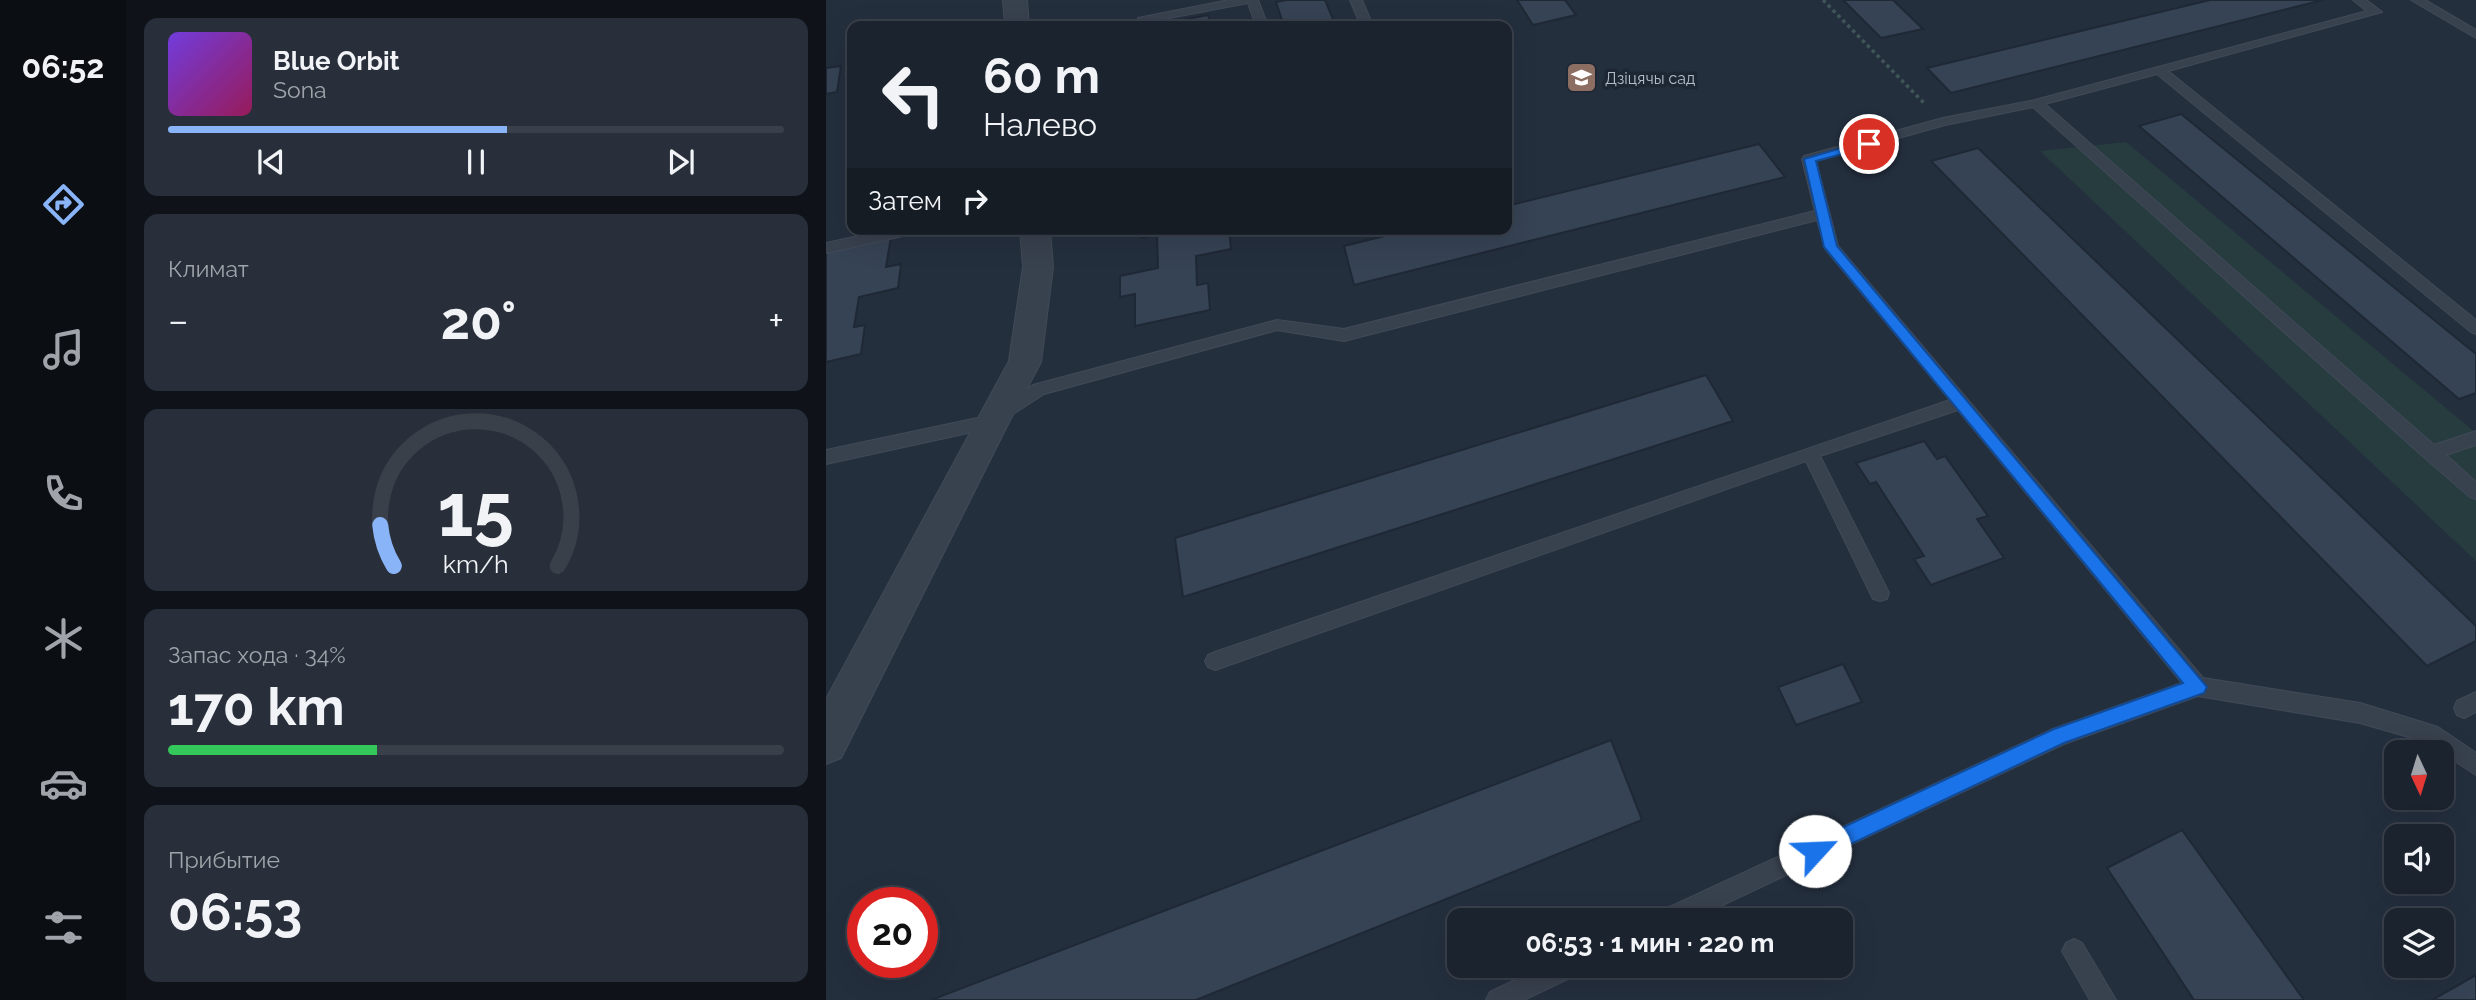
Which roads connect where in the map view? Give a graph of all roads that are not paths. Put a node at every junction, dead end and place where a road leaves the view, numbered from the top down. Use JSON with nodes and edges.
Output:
{"nodes":[{"id":1,"x":1015,"y":0,"type":"edge"},
{"id":2,"x":1246,"y":0,"type":"edge"},
{"id":3,"x":1252,"y":0,"type":"edge"},
{"id":4,"x":1356,"y":0,"type":"edge"},
{"id":5,"x":2359,"y":0,"type":"edge"},
{"id":6,"x":2417,"y":0,"type":"edge"},
{"id":7,"x":1017,"y":21,"type":"edge"},
{"id":8,"x":1142,"y":21,"type":"edge"},
{"id":9,"x":1260,"y":21,"type":"edge"},
{"id":10,"x":1365,"y":21,"type":"edge"},
{"id":11,"x":2476,"y":35,"type":"edge"},
{"id":12,"x":2159,"y":70,"type":"junction"},
{"id":13,"x":2036,"y":103,"type":"junction"},
{"id":14,"x":1823,"y":214,"type":"junction"},
{"id":15,"x":885,"y":235,"type":"edge"},
{"id":16,"x":1035,"y":235,"type":"edge"},
{"id":17,"x":826,"y":248,"type":"edge"},
{"id":18,"x":2476,"y":328,"type":"edge"},
{"id":19,"x":1961,"y":403,"type":"junction"},
{"id":20,"x":991,"y":422,"type":"junction"},
{"id":21,"x":2476,"y":438,"type":"edge"},
{"id":22,"x":1810,"y":453,"type":"junction"},
{"id":23,"x":2431,"y":453,"type":"junction"},
{"id":24,"x":826,"y":457,"type":"edge"},
{"id":25,"x":2476,"y":492,"type":"edge"},
{"id":26,"x":1880,"y":593,"type":"dead end"},
{"id":27,"x":1215,"y":661,"type":"dead end"},
{"id":28,"x":2198,"y":687,"type":"junction"},
{"id":29,"x":826,"y":743,"type":"edge"},
{"id":30,"x":2476,"y":765,"type":"edge"},
{"id":31,"x":1693,"y":908,"type":"edge"},
{"id":32,"x":2074,"y":951,"type":"dead end"},
{"id":33,"x":1545,"y":978,"type":"edge"},
{"id":34,"x":1498,"y":1000,"type":"edge"},
{"id":35,"x":2104,"y":1000,"type":"edge"}],
"edges":[{"from":1,"to":7,"type":"street"},
{"from":2,"to":8,"type":"lane"},
{"from":3,"to":9,"type":"lane"},
{"from":4,"to":10,"type":"lane"},
{"from":5,"to":12,"type":"lane"},
{"from":6,"to":11,"type":"lane"},
{"from":12,"to":13,"type":"lane"},
{"from":12,"to":18,"type":"lane"},
{"from":13,"to":14,"type":"lane"},
{"from":13,"to":23,"type":"lane"},
{"from":14,"to":19,"type":"lane"},
{"from":14,"to":20,"type":"lane"},
{"from":15,"to":17,"type":"lane"},
{"from":16,"to":20,"type":"street"},
{"from":19,"to":22,"type":"lane"},
{"from":19,"to":28,"type":"lane"},
{"from":20,"to":24,"type":"lane"},
{"from":20,"to":29,"type":"street"},
{"from":21,"to":23,"type":"lane"},
{"from":22,"to":26,"type":"lane"},
{"from":22,"to":27,"type":"lane"},
{"from":23,"to":25,"type":"lane"},
{"from":28,"to":30,"type":"lane"},
{"from":28,"to":31,"type":"lane"},
{"from":32,"to":35,"type":"lane"},
{"from":33,"to":34,"type":"lane"}]}
